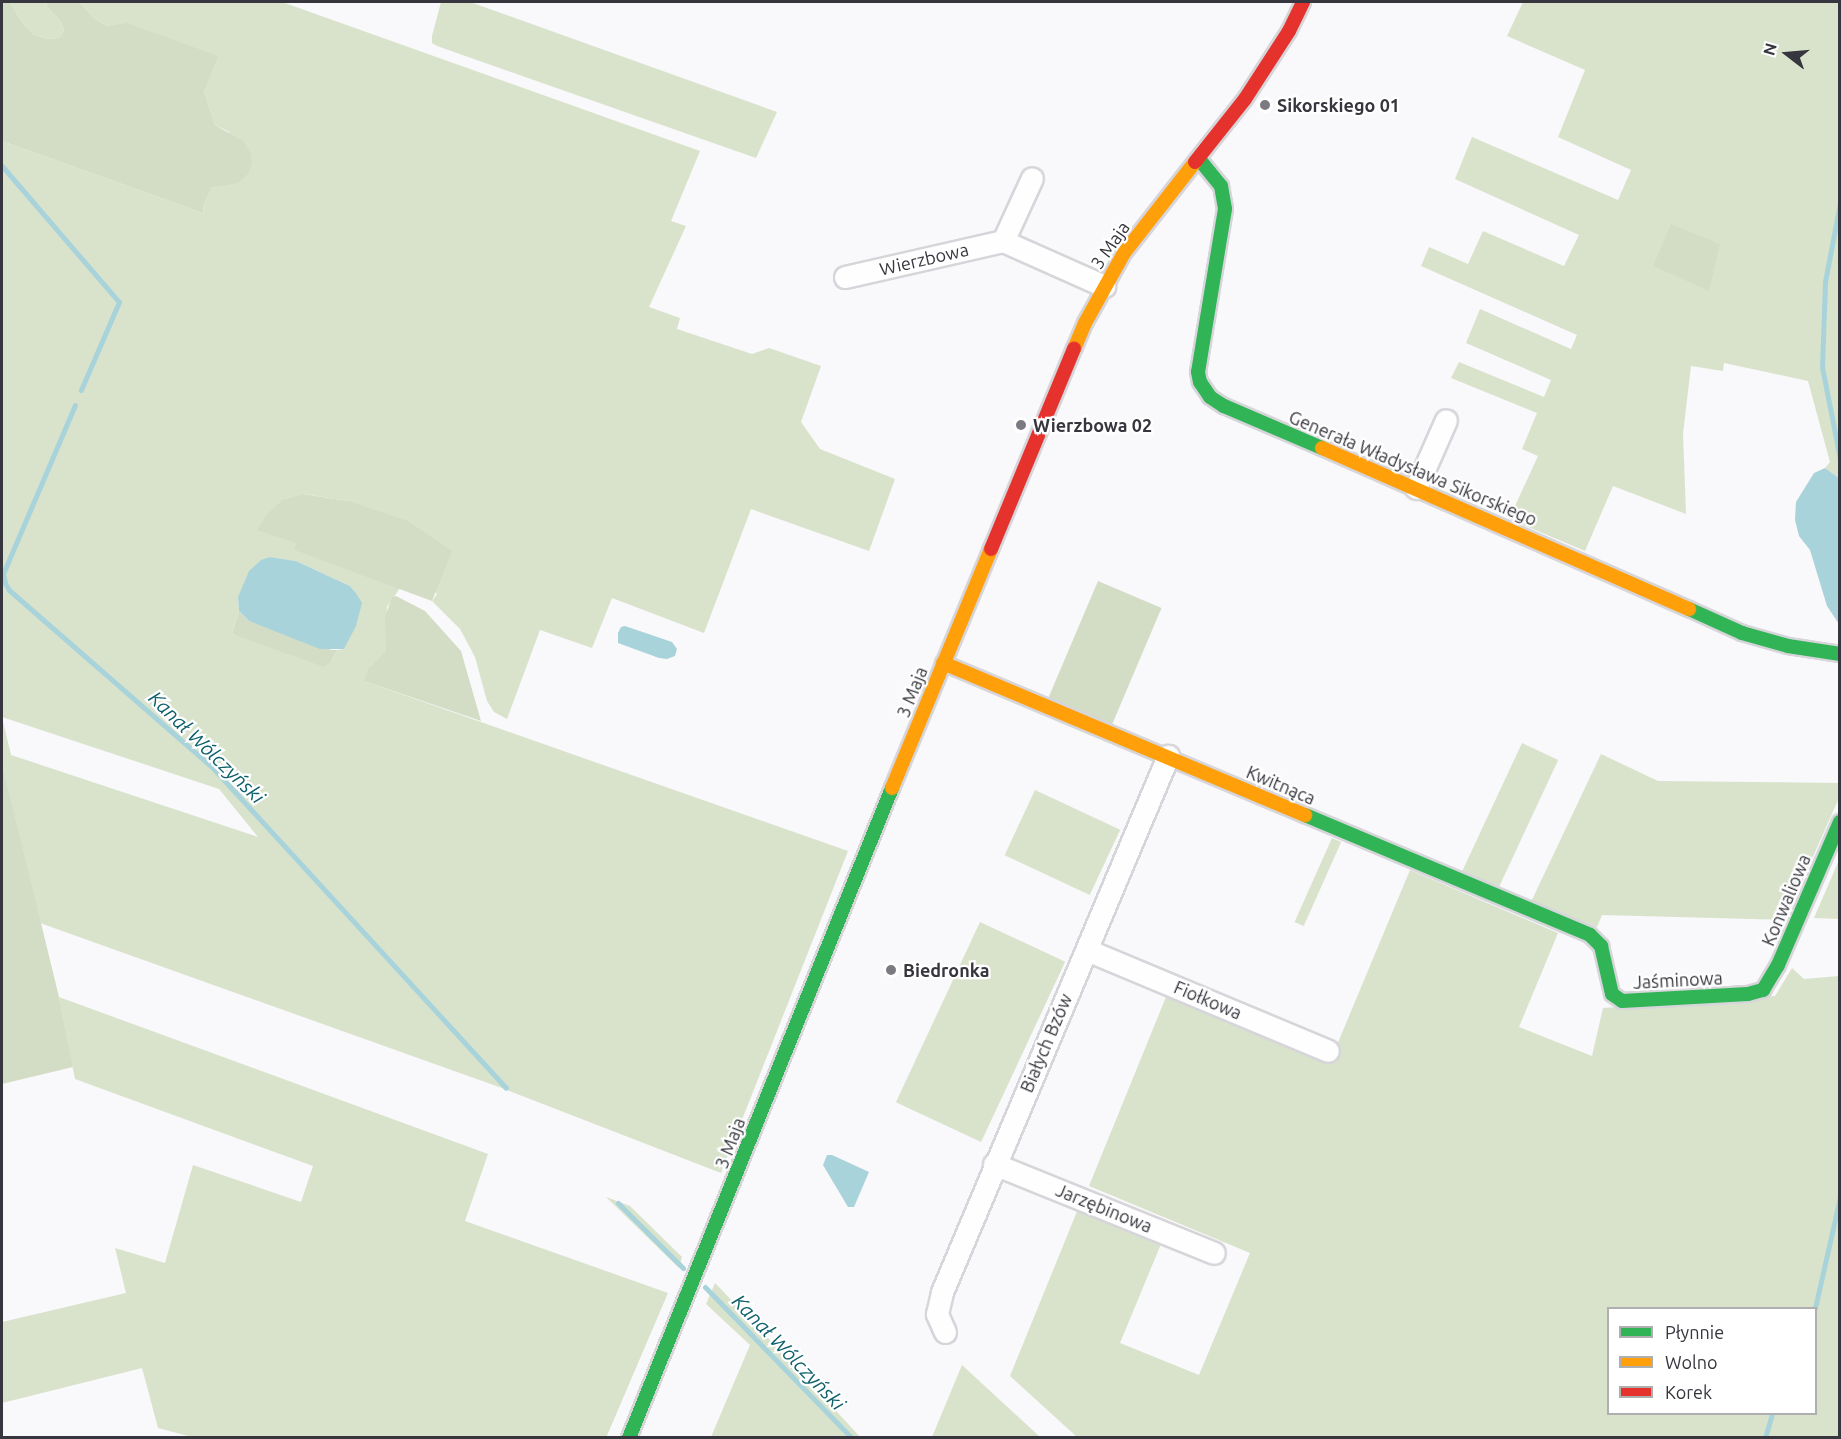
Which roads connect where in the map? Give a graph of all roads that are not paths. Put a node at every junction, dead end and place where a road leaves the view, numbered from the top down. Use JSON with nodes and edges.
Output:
{"nodes":[{"id":1,"x":1303,"y":2,"type":"edge"},
{"id":2,"x":1199,"y":159,"type":"junction"},
{"id":3,"x":1032,"y":178,"type":"dead end"},
{"id":4,"x":1003,"y":241,"type":"junction"},
{"id":5,"x":844,"y":277,"type":"dead end"},
{"id":6,"x":1104,"y":286,"type":"junction"},
{"id":7,"x":1446,"y":420,"type":"dead end"},
{"id":8,"x":1416,"y":488,"type":"junction"},
{"id":9,"x":1839,"y":654,"type":"edge"},
{"id":10,"x":943,"y":663,"type":"junction"},
{"id":11,"x":1168,"y":756,"type":"junction"},
{"id":12,"x":1839,"y":822,"type":"edge"},
{"id":13,"x":1087,"y":950,"type":"junction"},
{"id":14,"x":1607,"y":981,"type":"joint"},
{"id":15,"x":1763,"y":990,"type":"joint"},
{"id":16,"x":1328,"y":1051,"type":"dead end"},
{"id":17,"x":994,"y":1164,"type":"junction"},
{"id":18,"x":1214,"y":1253,"type":"dead end"},
{"id":19,"x":945,"y":1332,"type":"dead end"},
{"id":20,"x":629,"y":1437,"type":"edge"}],
"edges":[{"from":1,"to":2,"type":"street","name":"3 Maja"},
{"from":2,"to":6,"type":"street","name":"3 Maja"},
{"from":2,"to":8,"type":"street","name":"Generała Władysława Sikorskiego"},
{"from":3,"to":4,"type":"street"},
{"from":4,"to":5,"type":"street","name":"Wierzbowa"},
{"from":4,"to":6,"type":"street"},
{"from":6,"to":10,"type":"street","name":"3 Maja"},
{"from":7,"to":8,"type":"street"},
{"from":8,"to":9,"type":"street","name":"Generała Władysława Sikorskiego"},
{"from":10,"to":11,"type":"street","name":"Kwitnąca"},
{"from":10,"to":20,"type":"street","name":"3 Maja"},
{"from":11,"to":13,"type":"street","name":"Białych Bzów"},
{"from":11,"to":14,"type":"street","name":"Kwitnąca"},
{"from":12,"to":15,"type":"street","name":"Konwaliowa"},
{"from":13,"to":16,"type":"street","name":"Fiołkowa"},
{"from":13,"to":17,"type":"street","name":"Białych Bzów"},
{"from":14,"to":15,"type":"street","name":"Jaśminowa"},
{"from":17,"to":18,"type":"street","name":"Jarzębinowa"},
{"from":17,"to":19,"type":"street","name":"Białych Bzów"}]}
